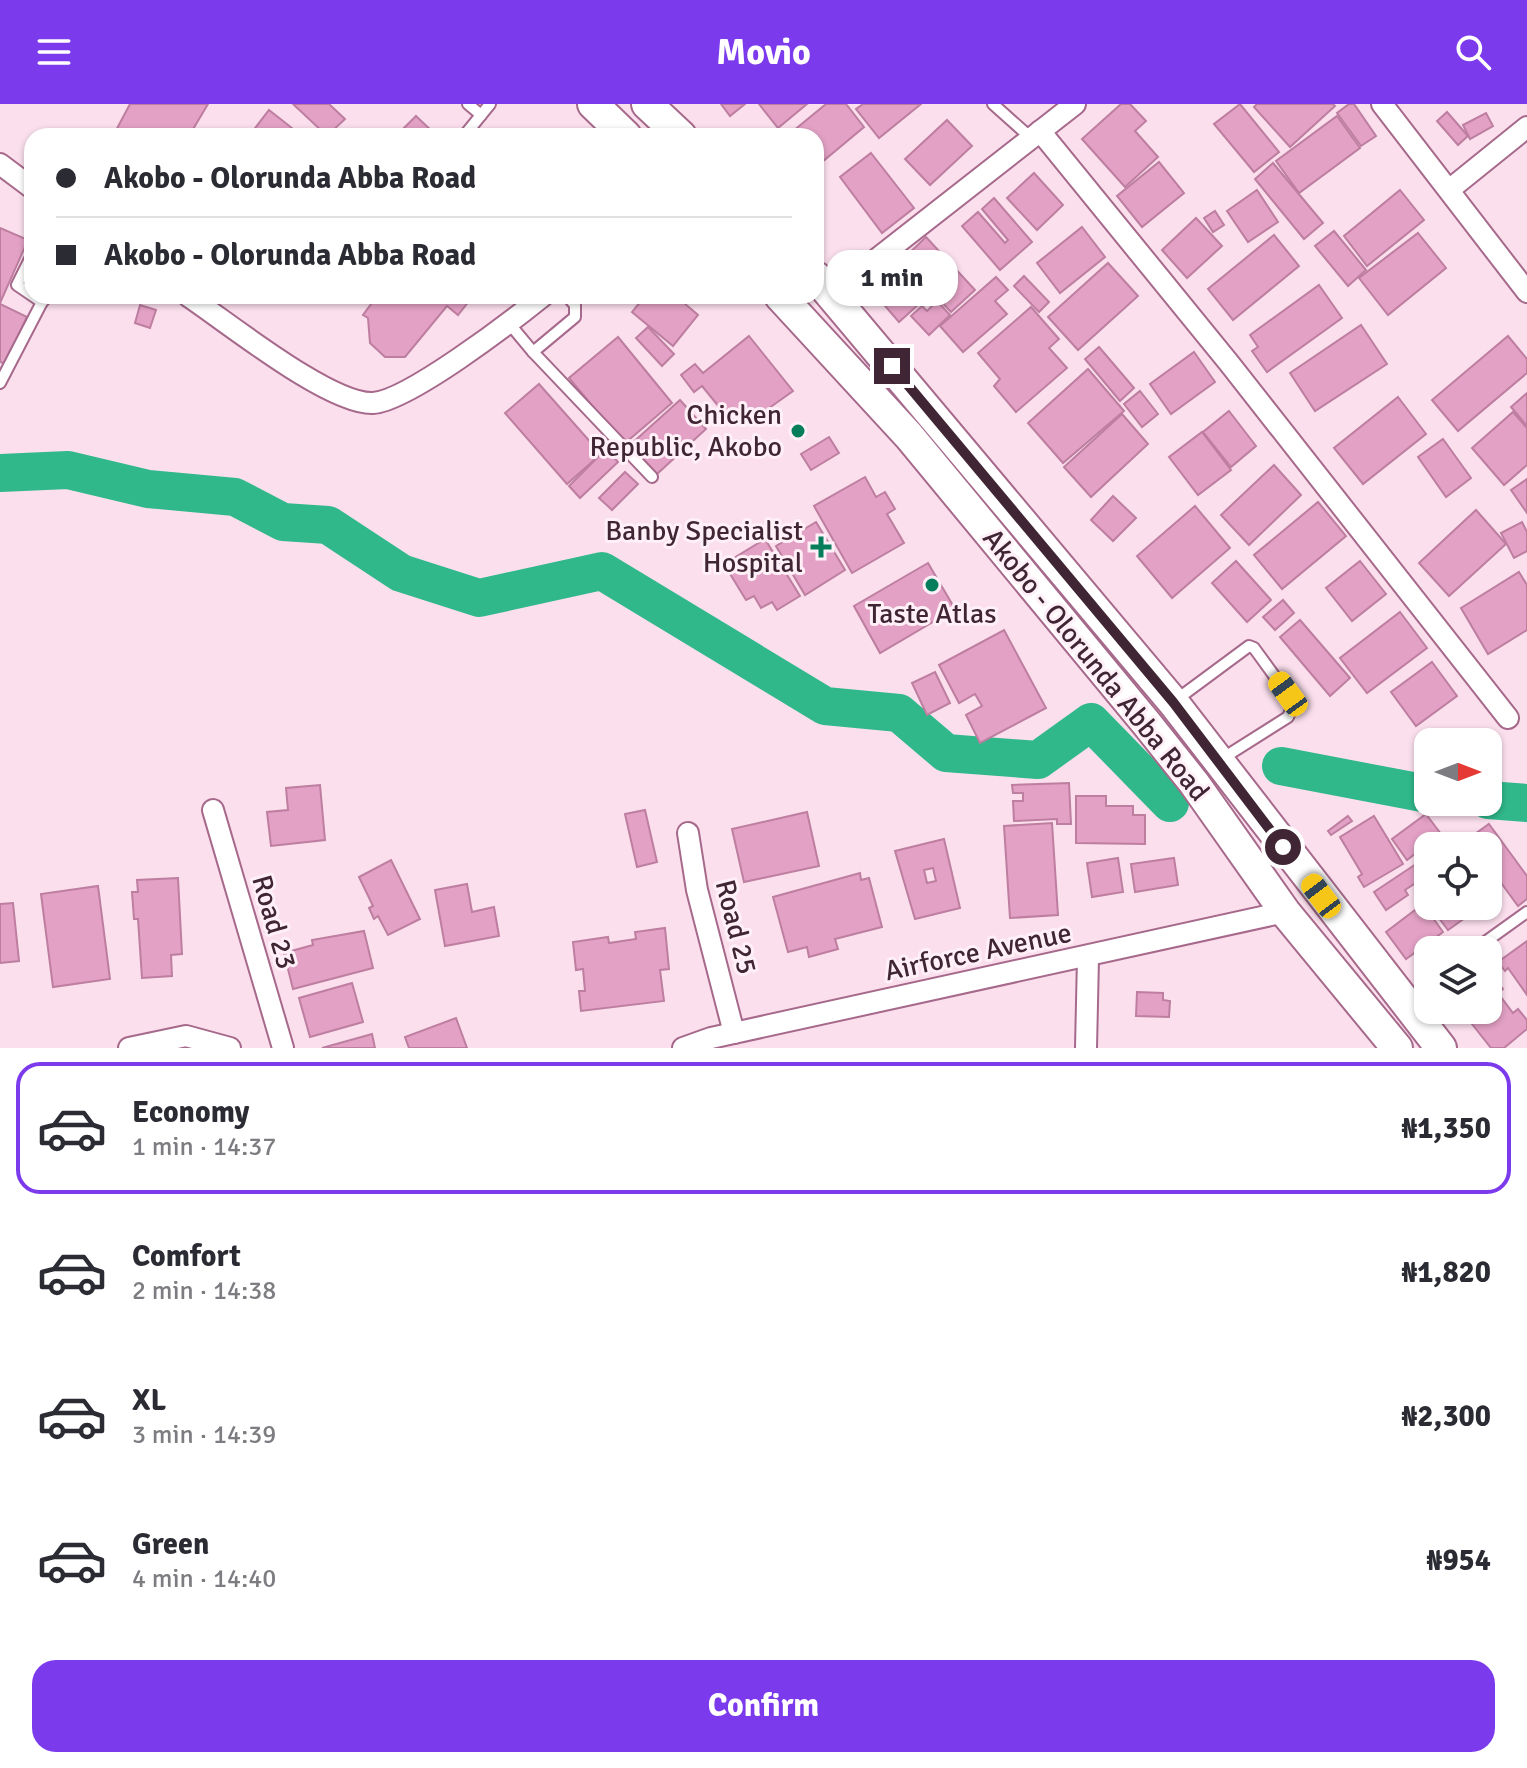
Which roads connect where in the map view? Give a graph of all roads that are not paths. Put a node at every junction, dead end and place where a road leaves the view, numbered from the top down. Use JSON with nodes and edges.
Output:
{"nodes":[{"id":1,"x":468,"y":104,"type":"edge"},
{"id":2,"x":490,"y":104,"type":"edge"},
{"id":3,"x":593,"y":104,"type":"edge"},
{"id":4,"x":647,"y":104,"type":"edge"},
{"id":5,"x":993,"y":104,"type":"edge"},
{"id":6,"x":1075,"y":104,"type":"edge"},
{"id":7,"x":1382,"y":104,"type":"edge"},
{"id":8,"x":481,"y":115,"type":"junction"},
{"id":9,"x":1527,"y":127,"type":"edge"},
{"id":10,"x":470,"y":128,"type":"edge"},
{"id":11,"x":618,"y":128,"type":"edge"},
{"id":12,"x":672,"y":128,"type":"edge"},
{"id":13,"x":1036,"y":134,"type":"junction"},
{"id":14,"x":0,"y":164,"type":"edge"},
{"id":15,"x":24,"y":182,"type":"edge"},
{"id":16,"x":1449,"y":190,"type":"junction"},
{"id":17,"x":24,"y":271,"type":"edge"},
{"id":18,"x":824,"y":285,"type":"edge"},
{"id":19,"x":24,"y":288,"type":"edge"},
{"id":20,"x":1527,"y":292,"type":"edge"},
{"id":21,"x":42,"y":304,"type":"edge"},
{"id":22,"x":200,"y":304,"type":"edge"},
{"id":23,"x":532,"y":304,"type":"edge"},
{"id":24,"x":574,"y":304,"type":"edge"},
{"id":25,"x":787,"y":304,"type":"edge"},
{"id":26,"x":508,"y":322,"type":"junction"},
{"id":27,"x":533,"y":352,"type":"junction"},
{"id":28,"x":0,"y":383,"type":"edge"},
{"id":29,"x":652,"y":477,"type":"dead end"},
{"id":30,"x":1173,"y":702,"type":"junction"},
{"id":31,"x":1508,"y":718,"type":"dead end"},
{"id":32,"x":1220,"y":765,"type":"junction"},
{"id":33,"x":213,"y":810,"type":"dead end"},
{"id":34,"x":688,"y":833,"type":"dead end"},
{"id":35,"x":1285,"y":912,"type":"junction"},
{"id":36,"x":1527,"y":912,"type":"edge"},
{"id":37,"x":1494,"y":936,"type":"edge"},
{"id":38,"x":1088,"y":958,"type":"junction"},
{"id":39,"x":1414,"y":996,"type":"edge"},
{"id":40,"x":1406,"y":1003,"type":"junction"},
{"id":41,"x":734,"y":1033,"type":"junction"},
{"id":42,"x":712,"y":1043,"type":"edge"},
{"id":43,"x":129,"y":1048,"type":"edge"},
{"id":44,"x":230,"y":1048,"type":"edge"},
{"id":45,"x":283,"y":1048,"type":"edge"},
{"id":46,"x":683,"y":1048,"type":"edge"},
{"id":47,"x":1086,"y":1048,"type":"edge"},
{"id":48,"x":1397,"y":1048,"type":"edge"},
{"id":49,"x":1441,"y":1048,"type":"edge"}],
"edges":[{"from":1,"to":8,"type":"lane"},
{"from":2,"to":8,"type":"lane"},
{"from":3,"to":11,"type":"main road"},
{"from":4,"to":12,"type":"main road"},
{"from":5,"to":13,"type":"lane"},
{"from":6,"to":13,"type":"street"},
{"from":7,"to":16,"type":"street"},
{"from":8,"to":10,"type":"lane"},
{"from":9,"to":16,"type":"street"},
{"from":13,"to":18,"type":"street"},
{"from":13,"to":31,"type":"street"},
{"from":14,"to":15,"type":"street"},
{"from":16,"to":20,"type":"street"},
{"from":17,"to":19,"type":"lane"},
{"from":18,"to":30,"type":"main road","name":"Akobo - Olorunda Abba Road"},
{"from":21,"to":28,"type":"lane"},
{"from":22,"to":26,"type":"street"},
{"from":23,"to":26,"type":"street"},
{"from":24,"to":27,"type":"lane"},
{"from":25,"to":35,"type":"main road","name":"Akobo - Olorunda Abba Road"},
{"from":26,"to":27,"type":"lane"},
{"from":27,"to":29,"type":"lane"},
{"from":30,"to":32,"type":"main road","name":"Akobo - Olorunda Abba Road"},
{"from":30,"to":32,"type":"lane"},
{"from":32,"to":40,"type":"main road","name":"Akobo - Olorunda Abba Road"},
{"from":33,"to":45,"type":"street","name":"Road 23"},
{"from":34,"to":41,"type":"street","name":"Road 25"},
{"from":35,"to":38,"type":"street","name":"Airforce Avenue"},
{"from":35,"to":48,"type":"main road","name":"Akobo - Olorunda Abba Road"},
{"from":36,"to":37,"type":"lane"},
{"from":38,"to":41,"type":"street","name":"Airforce Avenue"},
{"from":38,"to":47,"type":"street"},
{"from":39,"to":40,"type":"lane"},
{"from":40,"to":49,"type":"main road","name":"Akobo - Olorunda Abba Road"},
{"from":41,"to":42,"type":"street","name":"Airforce Avenue"},
{"from":42,"to":46,"type":"street","name":"Airforce Avenue"},
{"from":43,"to":44,"type":"street"}]}
